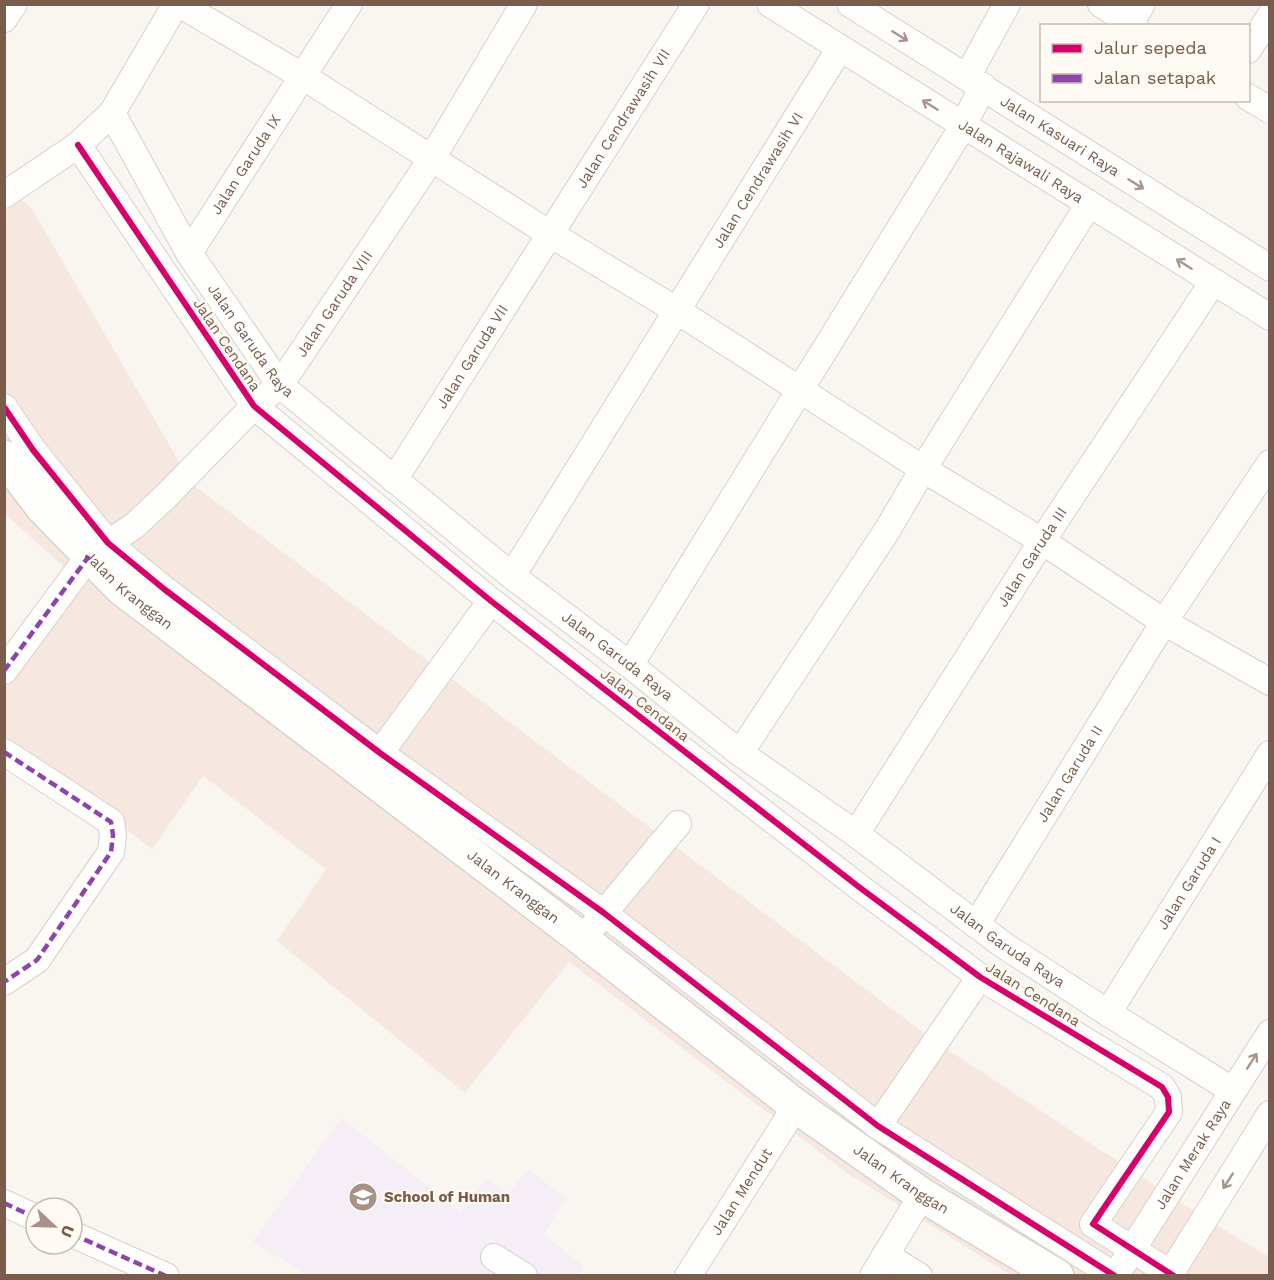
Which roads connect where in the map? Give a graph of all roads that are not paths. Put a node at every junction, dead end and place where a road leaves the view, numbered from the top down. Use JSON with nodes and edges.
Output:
{"nodes":[{"id":1,"x":14,"y":4,"type":"edge"},
{"id":2,"x":177,"y":4,"type":"edge"},
{"id":3,"x":349,"y":4,"type":"edge"},
{"id":4,"x":524,"y":4,"type":"edge"},
{"id":5,"x":696,"y":4,"type":"edge"},
{"id":6,"x":770,"y":4,"type":"edge"},
{"id":7,"x":850,"y":4,"type":"edge"},
{"id":8,"x":1007,"y":4,"type":"edge"},
{"id":9,"x":1101,"y":4,"type":"edge"},
{"id":10,"x":1269,"y":16,"type":"edge"},
{"id":11,"x":1136,"y":18,"type":"edge"},
{"id":12,"x":4,"y":19,"type":"edge"},
{"id":13,"x":1250,"y":47,"type":"edge"},
{"id":14,"x":840,"y":48,"type":"junction"},
{"id":15,"x":304,"y":77,"type":"junction"},
{"id":16,"x":975,"y":82,"type":"junction"},
{"id":17,"x":1250,"y":98,"type":"edge"},
{"id":18,"x":1269,"y":110,"type":"edge"},
{"id":19,"x":111,"y":113,"type":"junction"},
{"id":20,"x":963,"y":126,"type":"junction"},
{"id":21,"x":78,"y":145,"type":"junction"},
{"id":22,"x":432,"y":158,"type":"junction"},
{"id":23,"x":4,"y":195,"type":"edge"},
{"id":24,"x":1089,"y":204,"type":"junction"},
{"id":25,"x":550,"y":234,"type":"junction"},
{"id":26,"x":189,"y":253,"type":"junction"},
{"id":27,"x":1269,"y":268,"type":"edge"},
{"id":28,"x":1213,"y":282,"type":"junction"},
{"id":29,"x":676,"y":310,"type":"junction"},
{"id":30,"x":1269,"y":317,"type":"edge"},
{"id":31,"x":280,"y":385,"type":"junction"},
{"id":32,"x":800,"y":388,"type":"junction"},
{"id":33,"x":254,"y":406,"type":"junction"},
{"id":34,"x":4,"y":407,"type":"edge"},
{"id":35,"x":6,"y":462,"type":"edge"},
{"id":36,"x":1269,"y":462,"type":"edge"},
{"id":37,"x":923,"y":469,"type":"junction"},
{"id":38,"x":394,"y":480,"type":"junction"},
{"id":39,"x":1042,"y":541,"type":"junction"},
{"id":40,"x":99,"y":550,"type":"junction"},
{"id":41,"x":512,"y":576,"type":"junction"},
{"id":42,"x":491,"y":601,"type":"junction"},
{"id":43,"x":1164,"y":622,"type":"junction"},
{"id":44,"x":630,"y":665,"type":"junction"},
{"id":45,"x":4,"y":670,"type":"edge"},
{"id":46,"x":1269,"y":682,"type":"edge"},
{"id":47,"x":4,"y":752,"type":"edge"},
{"id":48,"x":380,"y":753,"type":"junction"},
{"id":49,"x":740,"y":753,"type":"junction"},
{"id":50,"x":1269,"y":754,"type":"edge"},
{"id":51,"x":678,"y":824,"type":"dead end"},
{"id":52,"x":856,"y":834,"type":"junction"},
{"id":53,"x":604,"y":913,"type":"junction"},
{"id":54,"x":976,"y":925,"type":"junction"},
{"id":55,"x":582,"y":939,"type":"junction"},
{"id":56,"x":980,"y":976,"type":"junction"},
{"id":57,"x":4,"y":981,"type":"edge"},
{"id":58,"x":1108,"y":1013,"type":"junction"},
{"id":59,"x":1269,"y":1033,"type":"edge"},
{"id":60,"x":1232,"y":1090,"type":"junction"},
{"id":61,"x":796,"y":1106,"type":"junction"},
{"id":62,"x":1269,"y":1114,"type":"edge"},
{"id":63,"x":878,"y":1126,"type":"junction"},
{"id":64,"x":1260,"y":1151,"type":"edge"},
{"id":65,"x":922,"y":1195,"type":"junction"},
{"id":66,"x":4,"y":1203,"type":"edge"},
{"id":67,"x":24,"y":1212,"type":"edge"},
{"id":68,"x":84,"y":1239,"type":"edge"},
{"id":69,"x":1132,"y":1249,"type":"junction"},
{"id":70,"x":494,"y":1257,"type":"dead end"},
{"id":71,"x":879,"y":1265,"type":"edge"},
{"id":72,"x":166,"y":1275,"type":"edge"},
{"id":73,"x":524,"y":1275,"type":"edge"},
{"id":74,"x":688,"y":1275,"type":"edge"},
{"id":75,"x":919,"y":1275,"type":"edge"},
{"id":76,"x":1057,"y":1275,"type":"edge"},
{"id":77,"x":1115,"y":1275,"type":"edge"},
{"id":78,"x":1171,"y":1275,"type":"edge"}],
"edges":[{"from":1,"to":12,"type":"street"},
{"from":2,"to":15,"type":"street"},
{"from":2,"to":19,"type":"street"},
{"from":3,"to":15,"type":"street","name":"Jalan Garuda IX"},
{"from":4,"to":22,"type":"street","name":"Jalan Garuda VIII"},
{"from":5,"to":25,"type":"street","name":"Jalan Cendrawasih VII"},
{"from":6,"to":14,"type":"street","name":"Jalan Rajawali Raya"},
{"from":7,"to":16,"type":"street","name":"Jalan Kasuari Raya","one_way":true},
{"from":8,"to":16,"type":"street"},
{"from":9,"to":11,"type":"street"},
{"from":10,"to":13,"type":"street"},
{"from":20,"to":14,"type":"street","name":"Jalan Rajawali Raya","one_way":true},
{"from":14,"to":29,"type":"street","name":"Jalan Cendrawasih VI"},
{"from":15,"to":22,"type":"street"},
{"from":15,"to":26,"type":"street","name":"Jalan Garuda IX"},
{"from":16,"to":20,"type":"street"},
{"from":16,"to":27,"type":"street","name":"Jalan Kasuari Raya","one_way":true},
{"from":17,"to":18,"type":"street"},
{"from":19,"to":21,"type":"street"},
{"from":19,"to":26,"type":"street","name":"Jalan Garuda Raya"},
{"from":20,"to":24,"type":"street","name":"Jalan Rajawali Raya"},
{"from":20,"to":32,"type":"street"},
{"from":21,"to":23,"type":"street"},
{"from":21,"to":33,"type":"street","name":"Jalan Cendana"},
{"from":22,"to":25,"type":"street"},
{"from":22,"to":31,"type":"street","name":"Jalan Garuda VIII"},
{"from":28,"to":24,"type":"street","name":"Jalan Rajawali Raya","one_way":true},
{"from":24,"to":37,"type":"street"},
{"from":25,"to":29,"type":"street"},
{"from":25,"to":38,"type":"street","name":"Jalan Garuda VII"},
{"from":26,"to":31,"type":"street","name":"Jalan Garuda Raya"},
{"from":28,"to":30,"type":"street","name":"Jalan Rajawali Raya"},
{"from":28,"to":39,"type":"street","name":"Jalan Garuda III"},
{"from":29,"to":32,"type":"street"},
{"from":29,"to":41,"type":"street","name":"Jalan Cendrawasih VI"},
{"from":31,"to":33,"type":"street","name":"Jalan Garuda VIII"},
{"from":31,"to":38,"type":"street","name":"Jalan Garuda Raya"},
{"from":32,"to":37,"type":"street"},
{"from":32,"to":44,"type":"street"},
{"from":33,"to":40,"type":"street","name":"Jalan Garuda VIII"},
{"from":33,"to":42,"type":"street","name":"Jalan Cendana"},
{"from":34,"to":40,"type":"street"},
{"from":35,"to":40,"type":"main road","name":"Jalan Kranggan"},
{"from":36,"to":43,"type":"street","name":"Jalan Garuda II"},
{"from":37,"to":39,"type":"street"},
{"from":37,"to":49,"type":"street"},
{"from":38,"to":41,"type":"street","name":"Jalan Garuda Raya"},
{"from":39,"to":43,"type":"street"},
{"from":39,"to":52,"type":"street","name":"Jalan Garuda III"},
{"from":40,"to":45,"type":"street"},
{"from":40,"to":48,"type":"street"},
{"from":40,"to":55,"type":"main road","name":"Jalan Kranggan"},
{"from":41,"to":44,"type":"street","name":"Jalan Garuda Raya"},
{"from":42,"to":48,"type":"street"},
{"from":42,"to":56,"type":"street","name":"Jalan Cendana"},
{"from":43,"to":46,"type":"street"},
{"from":43,"to":54,"type":"street","name":"Jalan Garuda II"},
{"from":44,"to":49,"type":"street","name":"Jalan Garuda Raya"},
{"from":47,"to":57,"type":"street"},
{"from":48,"to":53,"type":"street"},
{"from":49,"to":52,"type":"street","name":"Jalan Garuda Raya"},
{"from":50,"to":58,"type":"street","name":"Jalan Garuda I"},
{"from":51,"to":53,"type":"street"},
{"from":52,"to":54,"type":"street","name":"Jalan Garuda Raya"},
{"from":53,"to":55,"type":"street"},
{"from":53,"to":63,"type":"street"},
{"from":54,"to":58,"type":"street","name":"Jalan Garuda Raya"},
{"from":55,"to":61,"type":"main road","name":"Jalan Kranggan"},
{"from":56,"to":63,"type":"street"},
{"from":56,"to":69,"type":"street","name":"Jalan Cendana"},
{"from":58,"to":60,"type":"street","name":"Jalan Garuda Raya"},
{"from":60,"to":59,"type":"street","name":"Jalan Merak Raya","one_way":true},
{"from":60,"to":69,"type":"street","name":"Jalan Merak Raya"},
{"from":61,"to":65,"type":"main road","name":"Jalan Kranggan"},
{"from":61,"to":74,"type":"street","name":"Jalan Mendut"},
{"from":62,"to":64,"type":"street"},
{"from":63,"to":77,"type":"street"},
{"from":64,"to":78,"type":"street","one_way":true},
{"from":65,"to":71,"type":"street"},
{"from":65,"to":76,"type":"main road","name":"Jalan Kranggan"},
{"from":66,"to":67,"type":"street"},
{"from":68,"to":72,"type":"street"},
{"from":69,"to":77,"type":"street","name":"Jalan Merak Raya"},
{"from":69,"to":78,"type":"street"},
{"from":70,"to":73,"type":"street"},
{"from":71,"to":75,"type":"street"}]}
